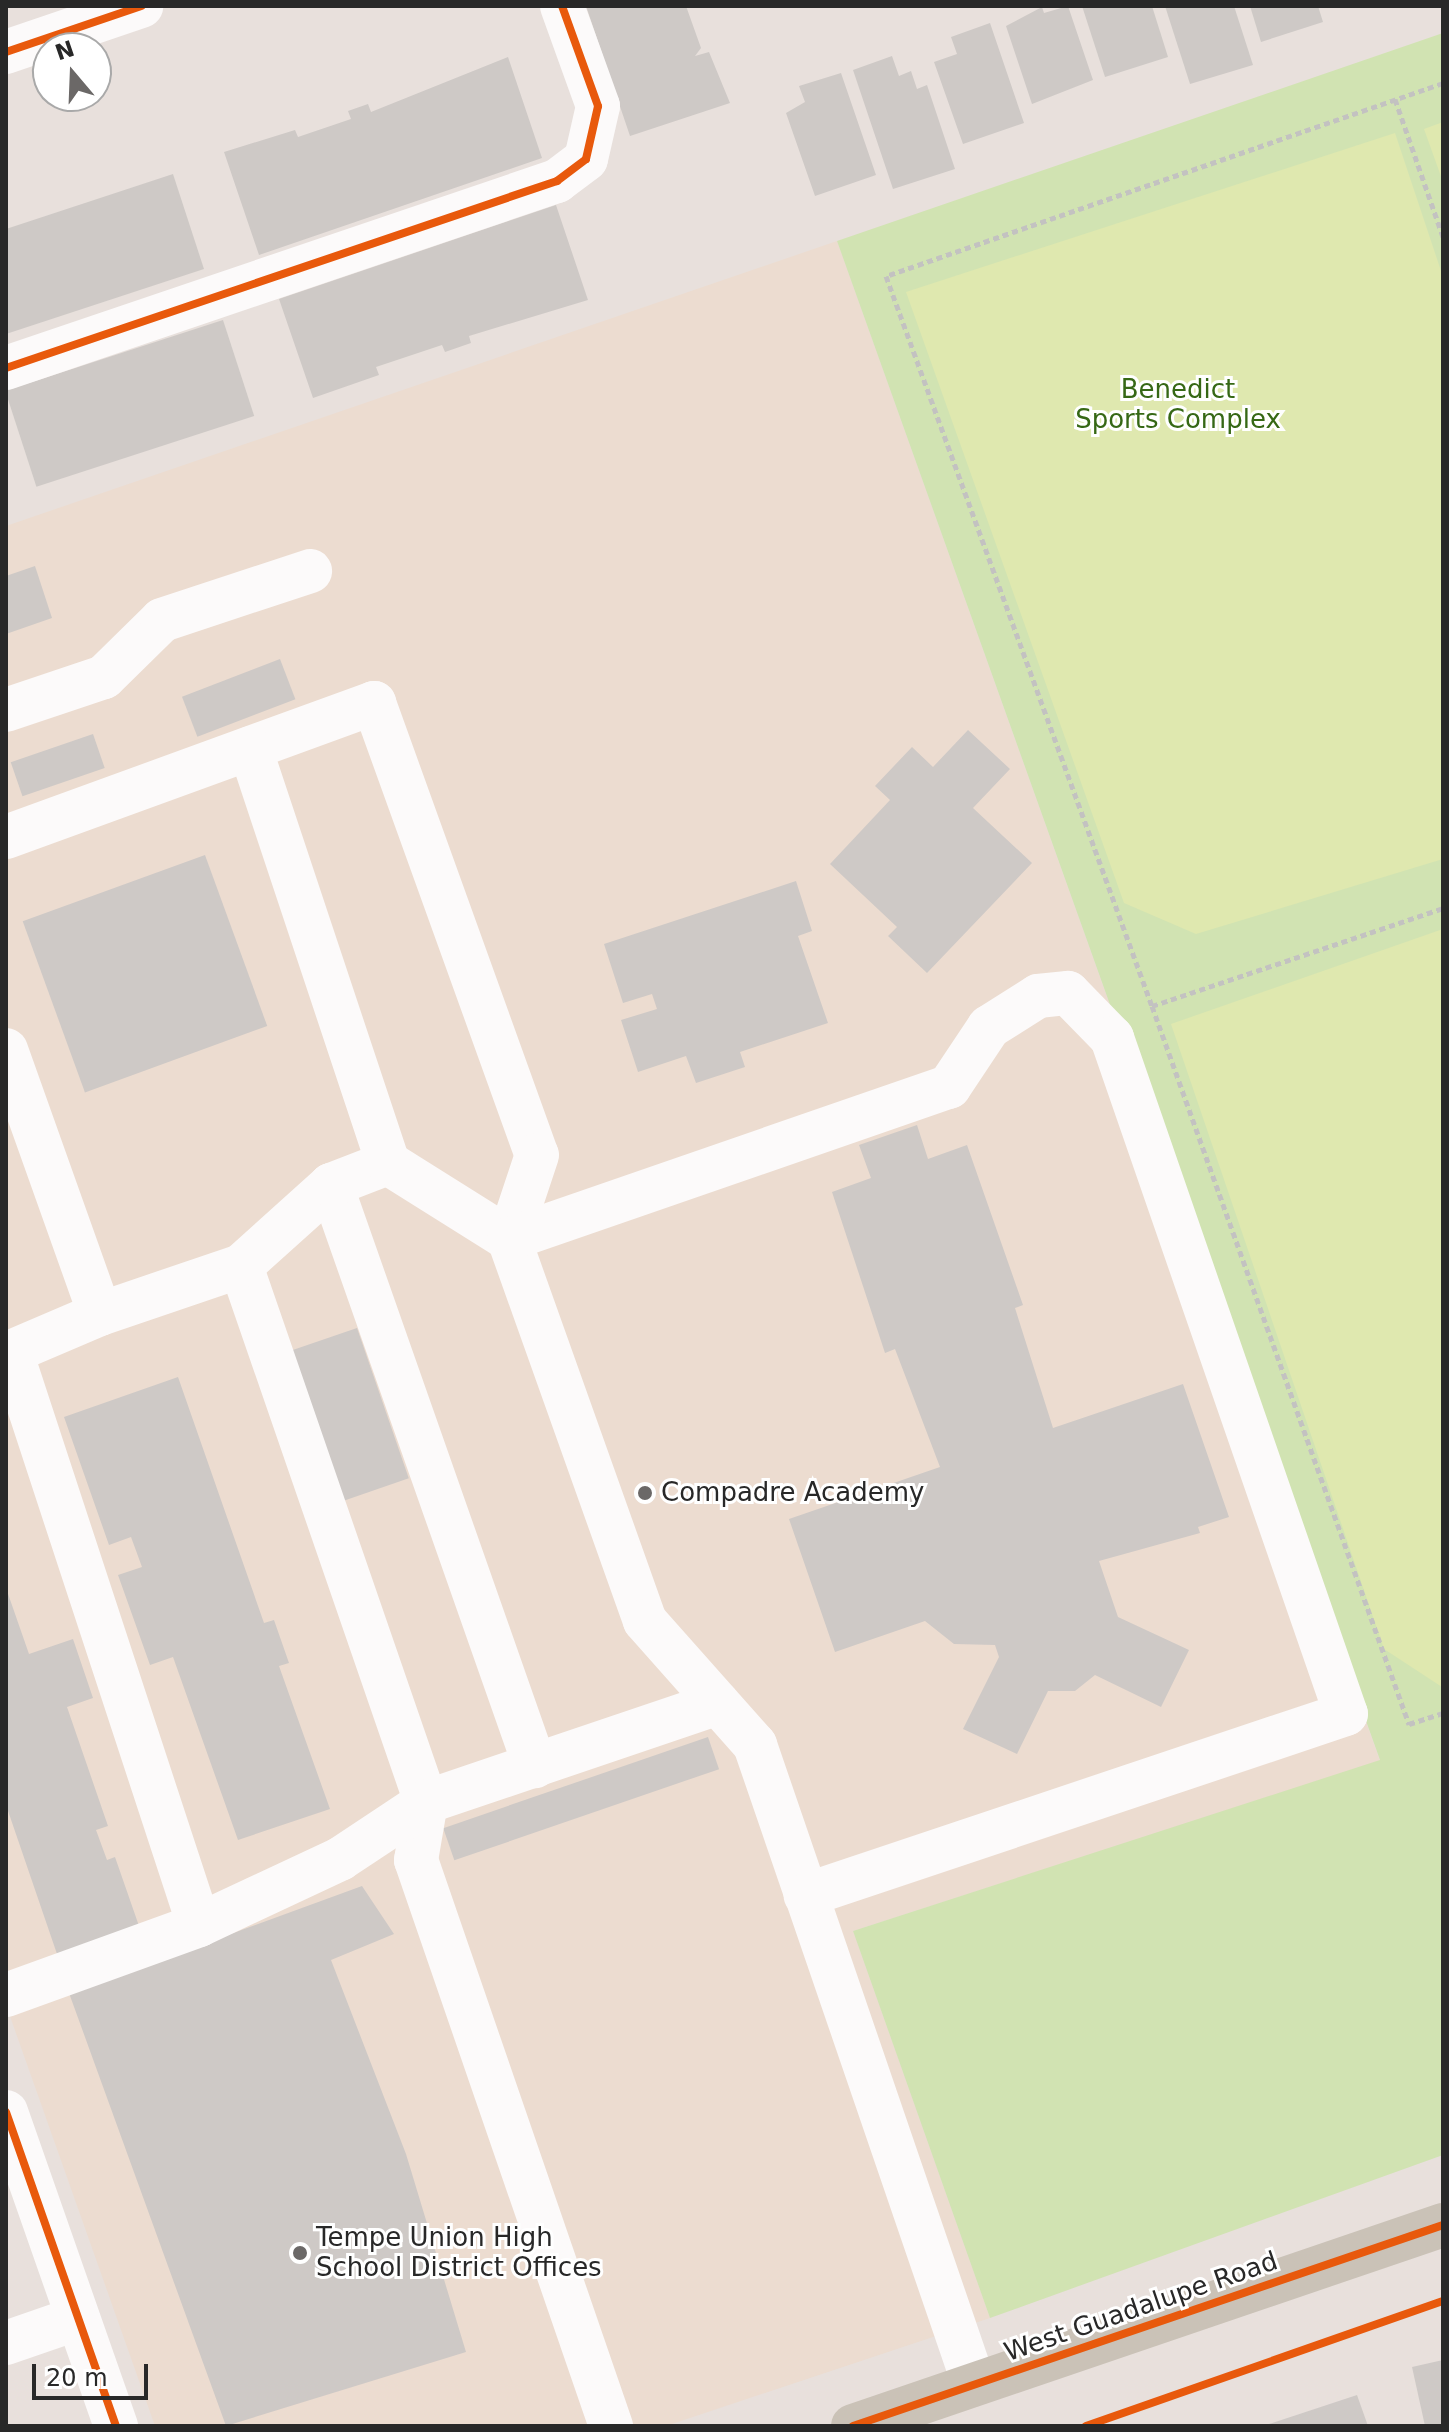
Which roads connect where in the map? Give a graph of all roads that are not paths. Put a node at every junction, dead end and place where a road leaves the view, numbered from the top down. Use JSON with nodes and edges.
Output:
{"nodes":[{"id":1,"x":141,"y":6,"type":"edge"},
{"id":2,"x":562,"y":6,"type":"edge"},
{"id":3,"x":6,"y":52,"type":"edge"},
{"id":4,"x":6,"y":368,"type":"edge"},
{"id":5,"x":310,"y":571,"type":"dead end"},
{"id":6,"x":6,"y":710,"type":"edge"},
{"id":7,"x":250,"y":748,"type":"junction"},
{"id":8,"x":6,"y":837,"type":"edge"},
{"id":9,"x":6,"y":1050,"type":"edge"},
{"id":10,"x":388,"y":1163,"type":"junction"},
{"id":11,"x":331,"y":1185,"type":"junction"},
{"id":12,"x":509,"y":1239,"type":"junction"},
{"id":13,"x":241,"y":1266,"type":"junction"},
{"id":14,"x":100,"y":1314,"type":"junction"},
{"id":15,"x":9,"y":1353,"type":"edge"},
{"id":16,"x":718,"y":1703,"type":"junction"},
{"id":17,"x":535,"y":1766,"type":"junction"},
{"id":18,"x":426,"y":1802,"type":"junction"},
{"id":19,"x":806,"y":1895,"type":"junction"},
{"id":20,"x":199,"y":1925,"type":"junction"},
{"id":21,"x":6,"y":1995,"type":"edge"},
{"id":22,"x":6,"y":2112,"type":"edge"},
{"id":23,"x":1443,"y":2225,"type":"edge"},
{"id":24,"x":78,"y":2318,"type":"junction"},
{"id":25,"x":6,"y":2343,"type":"edge"},
{"id":26,"x":974,"y":2384,"type":"junction"},
{"id":27,"x":898,"y":2419,"type":"edge"},
{"id":28,"x":116,"y":2426,"type":"edge"},
{"id":29,"x":611,"y":2426,"type":"edge"},
{"id":30,"x":853,"y":2426,"type":"edge"}],
"edges":[{"from":1,"to":3,"type":"street"},
{"from":2,"to":4,"type":"street"},
{"from":5,"to":6,"type":"street"},
{"from":7,"to":8,"type":"street"},
{"from":7,"to":10,"type":"street"},
{"from":7,"to":12,"type":"street"},
{"from":9,"to":14,"type":"street"},
{"from":10,"to":11,"type":"street"},
{"from":10,"to":12,"type":"street"},
{"from":11,"to":13,"type":"street"},
{"from":11,"to":17,"type":"street"},
{"from":12,"to":16,"type":"street"},
{"from":12,"to":19,"type":"street"},
{"from":13,"to":14,"type":"street"},
{"from":13,"to":18,"type":"street"},
{"from":14,"to":15,"type":"street"},
{"from":15,"to":20,"type":"street"},
{"from":16,"to":17,"type":"street"},
{"from":16,"to":19,"type":"street"},
{"from":17,"to":18,"type":"street"},
{"from":18,"to":20,"type":"street"},
{"from":18,"to":29,"type":"street"},
{"from":19,"to":26,"type":"street"},
{"from":20,"to":21,"type":"street"},
{"from":22,"to":24,"type":"street"},
{"from":23,"to":26,"type":"main road","name":"West Guadalupe Road"},
{"from":24,"to":25,"type":"street"},
{"from":24,"to":28,"type":"street"},
{"from":26,"to":27,"type":"main road","name":"West Guadalupe Road"},
{"from":27,"to":30,"type":"main road","name":"West Guadalupe Road"}]}
